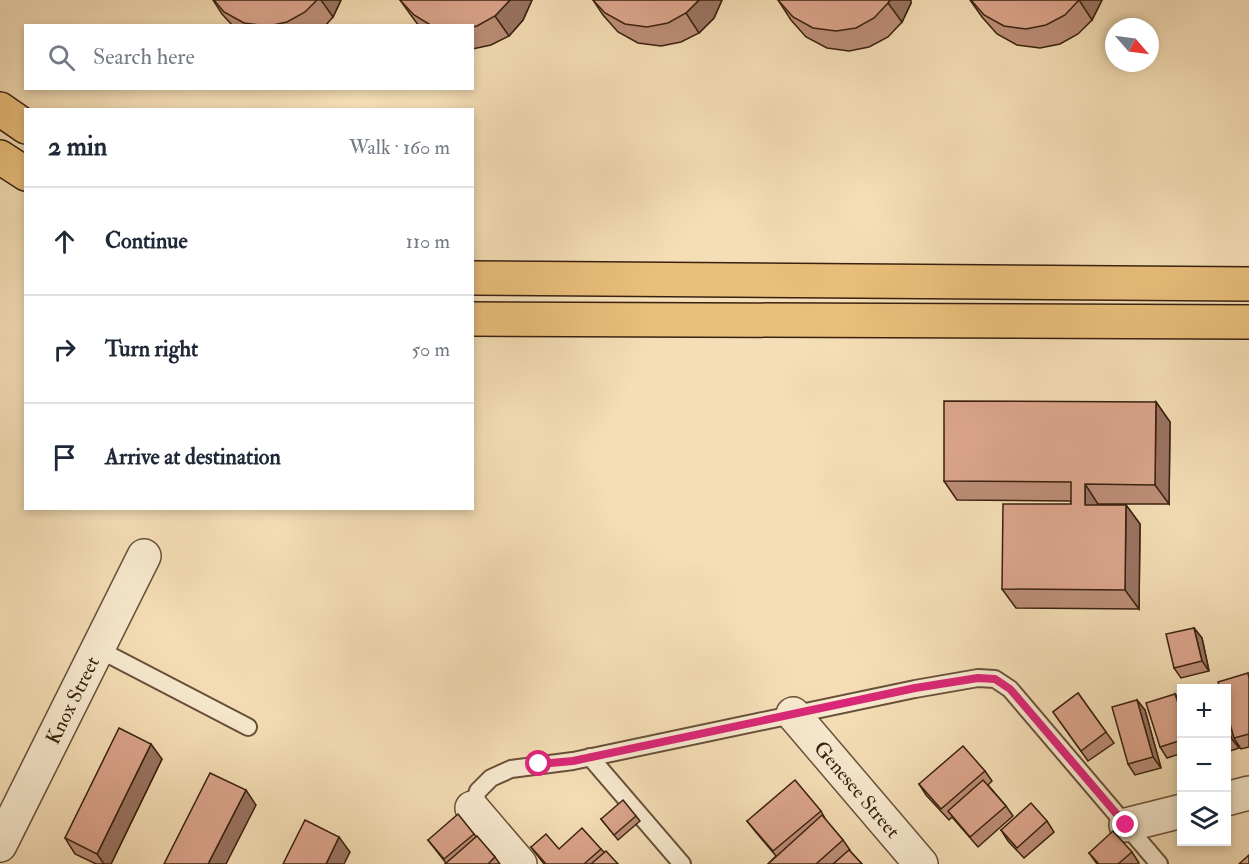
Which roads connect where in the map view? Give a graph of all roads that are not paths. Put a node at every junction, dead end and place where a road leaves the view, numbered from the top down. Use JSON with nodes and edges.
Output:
{"nodes":[{"id":1,"x":0,"y":109,"type":"edge"},
{"id":2,"x":24,"y":126,"type":"edge"},
{"id":3,"x":0,"y":157,"type":"edge"},
{"id":4,"x":24,"y":173,"type":"edge"},
{"id":5,"x":474,"y":278,"type":"edge"},
{"id":6,"x":1249,"y":284,"type":"edge"},
{"id":7,"x":474,"y":319,"type":"edge"},
{"id":8,"x":1249,"y":322,"type":"edge"},
{"id":9,"x":144,"y":556,"type":"dead end"},
{"id":10,"x":98,"y":649,"type":"junction"},
{"id":11,"x":793,"y":714,"type":"junction"},
{"id":12,"x":248,"y":726,"type":"dead end"},
{"id":13,"x":590,"y":757,"type":"junction"},
{"id":14,"x":1249,"y":793,"type":"edge"},
{"id":15,"x":1231,"y":798,"type":"edge"},
{"id":16,"x":472,"y":808,"type":"joint"},
{"id":17,"x":1177,"y":812,"type":"edge"},
{"id":18,"x":1126,"y":825,"type":"junction"},
{"id":19,"x":0,"y":845,"type":"edge"},
{"id":20,"x":520,"y":864,"type":"edge"},
{"id":21,"x":682,"y":864,"type":"edge"},
{"id":22,"x":921,"y":864,"type":"edge"},
{"id":23,"x":1160,"y":864,"type":"edge"}],
"edges":[{"from":1,"to":2,"type":"highway"},
{"from":3,"to":4,"type":"highway"},
{"from":5,"to":6,"type":"highway"},
{"from":7,"to":8,"type":"highway"},
{"from":9,"to":10,"type":"street","name":"Knox Street"},
{"from":10,"to":12,"type":"lane"},
{"from":10,"to":19,"type":"street","name":"Knox Street"},
{"from":11,"to":13,"type":"lane"},
{"from":11,"to":18,"type":"lane"},
{"from":11,"to":22,"type":"street","name":"Genesee Street"},
{"from":13,"to":16,"type":"lane"},
{"from":13,"to":21,"type":"lane"},
{"from":14,"to":15,"type":"street"},
{"from":16,"to":20,"type":"street"},
{"from":17,"to":18,"type":"street"},
{"from":18,"to":23,"type":"lane"}]}
